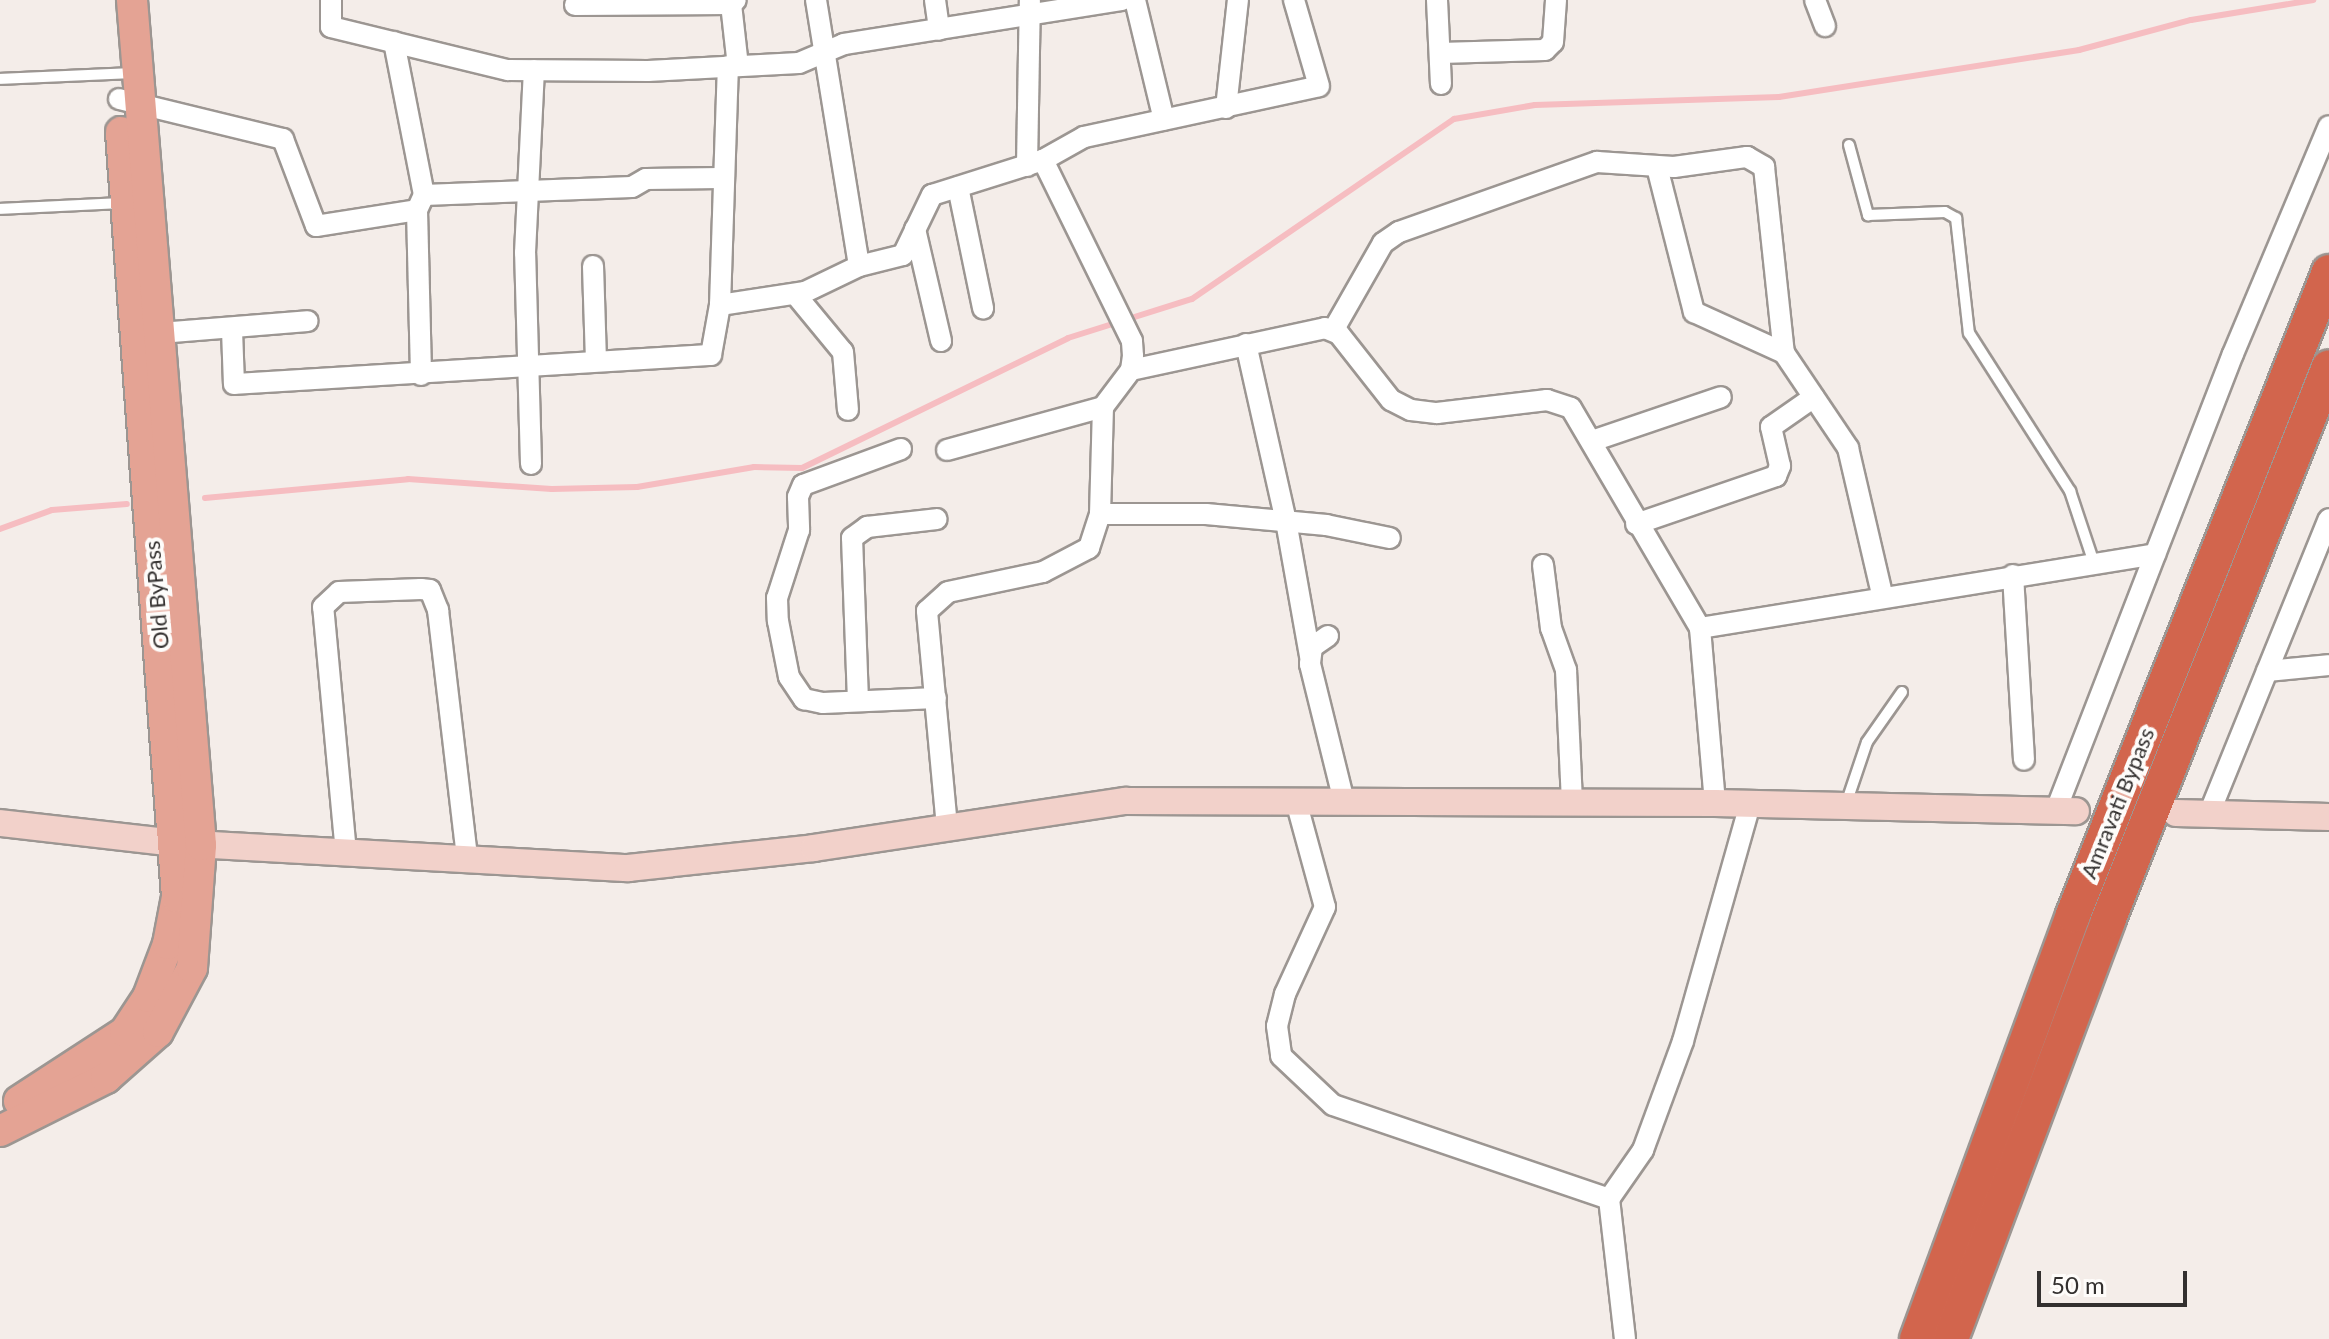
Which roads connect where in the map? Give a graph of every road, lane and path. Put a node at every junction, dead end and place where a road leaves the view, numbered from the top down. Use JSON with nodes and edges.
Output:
{"nodes":[{"id":1,"x":112,"y":0,"type":"edge"},
{"id":2,"x":132,"y":0,"type":"edge"},
{"id":3,"x":331,"y":0,"type":"edge"},
{"id":4,"x":816,"y":0,"type":"edge"},
{"id":5,"x":935,"y":0,"type":"edge"},
{"id":6,"x":1123,"y":0,"type":"edge"},
{"id":7,"x":1135,"y":0,"type":"edge"},
{"id":8,"x":1238,"y":0,"type":"edge"},
{"id":9,"x":1294,"y":0,"type":"edge"},
{"id":10,"x":1437,"y":0,"type":"edge"},
{"id":11,"x":1556,"y":0,"type":"edge"},
{"id":12,"x":1815,"y":0,"type":"edge"},
{"id":13,"x":734,"y":2,"type":"edge"},
{"id":14,"x":575,"y":5,"type":"dead end"},
{"id":15,"x":1031,"y":9,"type":"edge"},
{"id":16,"x":1825,"y":26,"type":"dead end"},
{"id":17,"x":939,"y":30,"type":"junction"},
{"id":18,"x":394,"y":42,"type":"junction"},
{"id":19,"x":826,"y":51,"type":"junction"},
{"id":20,"x":1440,"y":53,"type":"junction"},
{"id":21,"x":733,"y":66,"type":"junction"},
{"id":22,"x":534,"y":70,"type":"junction"},
{"id":23,"x":0,"y":79,"type":"edge"},
{"id":24,"x":1441,"y":84,"type":"dead end"},
{"id":25,"x":127,"y":88,"type":"junction"},
{"id":26,"x":1226,"y":108,"type":"junction"},
{"id":27,"x":1164,"y":120,"type":"junction"},
{"id":28,"x":2329,"y":126,"type":"edge"},
{"id":29,"x":1849,"y":145,"type":"dead end"},
{"id":30,"x":1035,"y":163,"type":"junction"},
{"id":31,"x":1657,"y":167,"type":"junction"},
{"id":32,"x":721,"y":178,"type":"junction"},
{"id":33,"x":958,"y":187,"type":"junction"},
{"id":34,"x":528,"y":189,"type":"junction"},
{"id":35,"x":421,"y":202,"type":"junction"},
{"id":36,"x":125,"y":203,"type":"junction"},
{"id":37,"x":0,"y":209,"type":"edge"},
{"id":38,"x":915,"y":229,"type":"junction"},
{"id":39,"x":593,"y":266,"type":"dead end"},
{"id":40,"x":859,"y":266,"type":"junction"},
{"id":41,"x":2329,"y":272,"type":"edge"},
{"id":42,"x":795,"y":294,"type":"junction"},
{"id":43,"x":720,"y":305,"type":"junction"},
{"id":44,"x":983,"y":308,"type":"dead end"},
{"id":45,"x":308,"y":321,"type":"dead end"},
{"id":46,"x":1334,"y":329,"type":"junction"},
{"id":47,"x":232,"y":330,"type":"junction"},
{"id":48,"x":160,"y":333,"type":"junction"},
{"id":49,"x":941,"y":341,"type":"dead end"},
{"id":50,"x":1246,"y":344,"type":"junction"},
{"id":51,"x":1784,"y":353,"type":"junction"},
{"id":52,"x":596,"y":359,"type":"junction"},
{"id":53,"x":528,"y":363,"type":"junction"},
{"id":54,"x":2329,"y":367,"type":"edge"},
{"id":55,"x":1131,"y":370,"type":"junction"},
{"id":56,"x":421,"y":375,"type":"junction"},
{"id":57,"x":1721,"y":397,"type":"dead end"},
{"id":58,"x":1814,"y":397,"type":"junction"},
{"id":59,"x":1103,"y":407,"type":"junction"},
{"id":60,"x":848,"y":410,"type":"dead end"},
{"id":61,"x":1592,"y":441,"type":"junction"},
{"id":62,"x":901,"y":449,"type":"dead end"},
{"id":63,"x":947,"y":450,"type":"dead end"},
{"id":64,"x":531,"y":464,"type":"dead end"},
{"id":65,"x":1100,"y":514,"type":"junction"},
{"id":66,"x":937,"y":519,"type":"dead end"},
{"id":67,"x":2329,"y":519,"type":"edge"},
{"id":68,"x":1286,"y":521,"type":"junction"},
{"id":69,"x":1636,"y":524,"type":"junction"},
{"id":70,"x":1390,"y":538,"type":"dead end"},
{"id":71,"x":2155,"y":554,"type":"junction"},
{"id":72,"x":2094,"y":563,"type":"junction"},
{"id":73,"x":1543,"y":565,"type":"dead end"},
{"id":74,"x":2013,"y":575,"type":"junction"},
{"id":75,"x":1882,"y":594,"type":"junction"},
{"id":76,"x":1700,"y":628,"type":"junction"},
{"id":77,"x":1328,"y":636,"type":"dead end"},
{"id":78,"x":1310,"y":656,"type":"junction"},
{"id":79,"x":2329,"y":665,"type":"edge"},
{"id":80,"x":2267,"y":671,"type":"junction"},
{"id":81,"x":1902,"y":692,"type":"dead end"},
{"id":82,"x":936,"y":698,"type":"junction"},
{"id":83,"x":858,"y":701,"type":"junction"},
{"id":84,"x":2024,"y":760,"type":"dead end"},
{"id":85,"x":1296,"y":801,"type":"junction"},
{"id":86,"x":1344,"y":801,"type":"junction"},
{"id":87,"x":1572,"y":802,"type":"junction"},
{"id":88,"x":1715,"y":803,"type":"junction"},
{"id":89,"x":1750,"y":804,"type":"junction"},
{"id":90,"x":1846,"y":806,"type":"junction"},
{"id":91,"x":2066,"y":810,"type":"joint"},
{"id":92,"x":2176,"y":813,"type":"dead end"},
{"id":93,"x":2209,"y":814,"type":"junction"},
{"id":94,"x":2329,"y":817,"type":"edge"},
{"id":95,"x":0,"y":823,"type":"edge"},
{"id":96,"x":947,"y":827,"type":"junction"},
{"id":97,"x":189,"y":844,"type":"junction"},
{"id":98,"x":346,"y":853,"type":"junction"},
{"id":99,"x":467,"y":858,"type":"junction"},
{"id":100,"x":0,"y":1111,"type":"edge"},
{"id":101,"x":0,"y":1131,"type":"edge"},
{"id":102,"x":1609,"y":1199,"type":"junction"},
{"id":103,"x":1625,"y":1339,"type":"edge"},
{"id":104,"x":1917,"y":1339,"type":"edge"},
{"id":105,"x":1951,"y":1339,"type":"edge"}],
"edges":[{"from":1,"to":25,"type":"main road","name":"Old ByPass"},
{"from":2,"to":25,"type":"main road"},
{"from":3,"to":18,"type":"street"},
{"from":4,"to":19,"type":"street"},
{"from":5,"to":17,"type":"street"},
{"from":6,"to":15,"type":"street"},
{"from":7,"to":27,"type":"street"},
{"from":8,"to":26,"type":"street"},
{"from":9,"to":26,"type":"street"},
{"from":10,"to":20,"type":"street"},
{"from":11,"to":20,"type":"street"},
{"from":12,"to":16,"type":"street"},
{"from":13,"to":14,"type":"street"},
{"from":13,"to":21,"type":"street"},
{"from":15,"to":17,"type":"street"},
{"from":15,"to":30,"type":"street"},
{"from":17,"to":19,"type":"street"},
{"from":18,"to":22,"type":"street"},
{"from":18,"to":35,"type":"street"},
{"from":19,"to":21,"type":"street"},
{"from":19,"to":40,"type":"street"},
{"from":20,"to":24,"type":"street"},
{"from":21,"to":22,"type":"street"},
{"from":21,"to":32,"type":"street"},
{"from":22,"to":34,"type":"street"},
{"from":23,"to":25,"type":"lane"},
{"from":25,"to":35,"type":"street"},
{"from":25,"to":36,"type":"main road","name":"Old ByPass"},
{"from":25,"to":48,"type":"main road"},
{"from":26,"to":27,"type":"street"},
{"from":27,"to":30,"type":"street"},
{"from":28,"to":71,"type":"street"},
{"from":29,"to":72,"type":"lane"},
{"from":30,"to":33,"type":"street"},
{"from":30,"to":55,"type":"street"},
{"from":31,"to":46,"type":"street"},
{"from":31,"to":51,"type":"street"},
{"from":31,"to":51,"type":"street"},
{"from":32,"to":34,"type":"street"},
{"from":32,"to":43,"type":"street"},
{"from":33,"to":38,"type":"street"},
{"from":33,"to":44,"type":"street"},
{"from":34,"to":35,"type":"street"},
{"from":34,"to":53,"type":"street"},
{"from":35,"to":56,"type":"street"},
{"from":36,"to":37,"type":"lane"},
{"from":36,"to":97,"type":"main road","name":"Old ByPass"},
{"from":38,"to":40,"type":"street"},
{"from":38,"to":49,"type":"street"},
{"from":39,"to":52,"type":"street"},
{"from":40,"to":42,"type":"street"},
{"from":41,"to":104,"type":"highway","name":"Amravati Bypass"},
{"from":42,"to":43,"type":"street"},
{"from":42,"to":60,"type":"street"},
{"from":43,"to":52,"type":"street"},
{"from":45,"to":47,"type":"street"},
{"from":46,"to":50,"type":"street"},
{"from":46,"to":61,"type":"street"},
{"from":47,"to":48,"type":"street"},
{"from":47,"to":56,"type":"street"},
{"from":48,"to":97,"type":"main road"},
{"from":50,"to":55,"type":"street"},
{"from":50,"to":68,"type":"street"},
{"from":51,"to":58,"type":"street"},
{"from":52,"to":53,"type":"street"},
{"from":53,"to":56,"type":"street"},
{"from":53,"to":64,"type":"street"},
{"from":54,"to":105,"type":"highway","name":"Amravati Bypass"},
{"from":55,"to":59,"type":"street"},
{"from":57,"to":61,"type":"street"},
{"from":58,"to":69,"type":"street"},
{"from":58,"to":75,"type":"street"},
{"from":59,"to":63,"type":"street"},
{"from":59,"to":65,"type":"street"},
{"from":61,"to":69,"type":"street"},
{"from":62,"to":83,"type":"street"},
{"from":65,"to":68,"type":"street"},
{"from":65,"to":82,"type":"street"},
{"from":66,"to":83,"type":"street"},
{"from":67,"to":80,"type":"street"},
{"from":68,"to":70,"type":"street"},
{"from":68,"to":78,"type":"street"},
{"from":69,"to":76,"type":"street"},
{"from":71,"to":72,"type":"street"},
{"from":71,"to":91,"type":"street"},
{"from":72,"to":74,"type":"street"},
{"from":73,"to":87,"type":"street"},
{"from":74,"to":75,"type":"street"},
{"from":74,"to":84,"type":"street"},
{"from":75,"to":76,"type":"street"},
{"from":76,"to":88,"type":"street"},
{"from":77,"to":78,"type":"street"},
{"from":78,"to":86,"type":"street"},
{"from":79,"to":80,"type":"street"},
{"from":80,"to":93,"type":"street"},
{"from":81,"to":90,"type":"lane"},
{"from":82,"to":83,"type":"street"},
{"from":82,"to":96,"type":"street"},
{"from":85,"to":86,"type":"street"},
{"from":85,"to":96,"type":"street"},
{"from":85,"to":102,"type":"street"},
{"from":86,"to":87,"type":"street"},
{"from":87,"to":88,"type":"street"},
{"from":88,"to":89,"type":"street"},
{"from":89,"to":90,"type":"street"},
{"from":89,"to":102,"type":"street"},
{"from":90,"to":91,"type":"street"},
{"from":92,"to":93,"type":"street"},
{"from":93,"to":94,"type":"street"},
{"from":95,"to":97,"type":"street"},
{"from":96,"to":99,"type":"street"},
{"from":97,"to":98,"type":"street"},
{"from":97,"to":100,"type":"main road","name":"Old ByPass"},
{"from":97,"to":101,"type":"main road","name":"Old ByPass"},
{"from":98,"to":99,"type":"street"},
{"from":98,"to":99,"type":"street"},
{"from":102,"to":103,"type":"street"}]}
